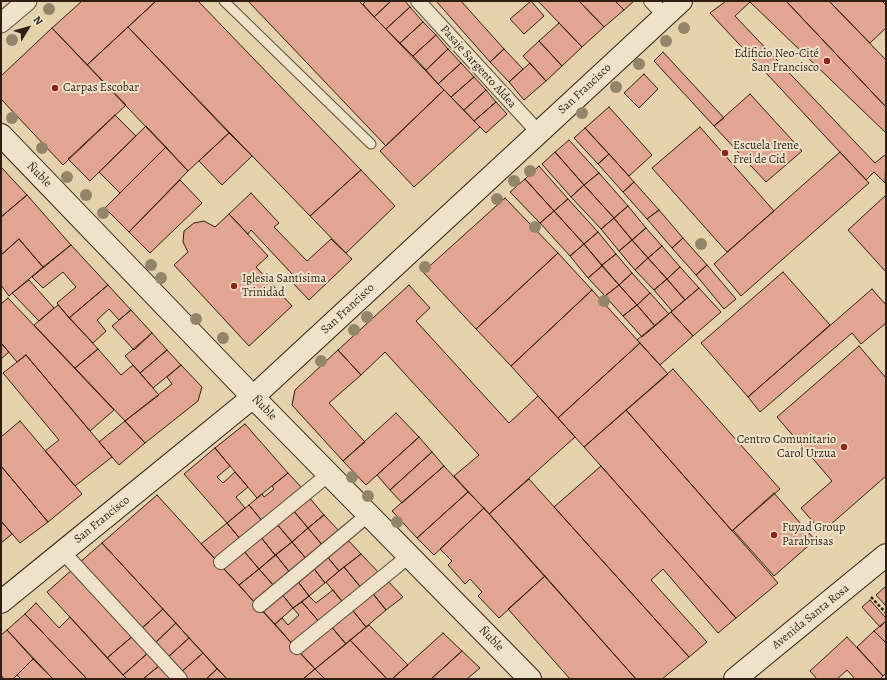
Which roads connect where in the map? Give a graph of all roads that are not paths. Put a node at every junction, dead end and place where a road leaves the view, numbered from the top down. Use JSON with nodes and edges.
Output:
{"nodes":[{"id":1,"x":27,"y":1,"type":"edge"},
{"id":2,"x":224,"y":1,"type":"edge"},
{"id":3,"x":418,"y":1,"type":"edge"},
{"id":4,"x":680,"y":1,"type":"edge"},
{"id":5,"x":658,"y":8,"type":"edge"},
{"id":6,"x":1,"y":23,"type":"edge"},
{"id":7,"x":538,"y":132,"type":"junction"},
{"id":8,"x":1,"y":135,"type":"edge"},
{"id":9,"x":371,"y":144,"type":"dead end"},
{"id":10,"x":253,"y":397,"type":"junction"},
{"id":11,"x":329,"y":474,"type":"junction"},
{"id":12,"x":369,"y":514,"type":"junction"},
{"id":13,"x":63,"y":552,"type":"junction"},
{"id":14,"x":886,"y":555,"type":"edge"},
{"id":15,"x":409,"y":556,"type":"junction"},
{"id":16,"x":221,"y":562,"type":"dead end"},
{"id":17,"x":1,"y":602,"type":"edge"},
{"id":18,"x":260,"y":605,"type":"dead end"},
{"id":19,"x":297,"y":647,"type":"dead end"},
{"id":20,"x":180,"y":679,"type":"edge"},
{"id":21,"x":530,"y":679,"type":"edge"},
{"id":22,"x":735,"y":679,"type":"edge"}],
"edges":[{"from":1,"to":6,"type":"street"},
{"from":2,"to":9,"type":"lane"},
{"from":3,"to":7,"type":"street","name":"Pasaje Sargento Aldea"},
{"from":4,"to":5,"type":"main road","name":"San Francisco"},
{"from":5,"to":7,"type":"main road","name":"San Francisco"},
{"from":7,"to":10,"type":"main road","name":"San Francisco"},
{"from":8,"to":10,"type":"main road","name":"Ñuble"},
{"from":10,"to":11,"type":"main road","name":"Ñuble"},
{"from":10,"to":13,"type":"main road","name":"San Francisco"},
{"from":11,"to":12,"type":"main road","name":"Ñuble"},
{"from":11,"to":16,"type":"street"},
{"from":12,"to":15,"type":"main road","name":"Ñuble"},
{"from":12,"to":18,"type":"street"},
{"from":13,"to":17,"type":"main road","name":"San Francisco"},
{"from":13,"to":20,"type":"street"},
{"from":14,"to":22,"type":"main road","name":"Avenida Santa Rosa"},
{"from":15,"to":19,"type":"street"},
{"from":15,"to":21,"type":"main road","name":"Ñuble"}]}
